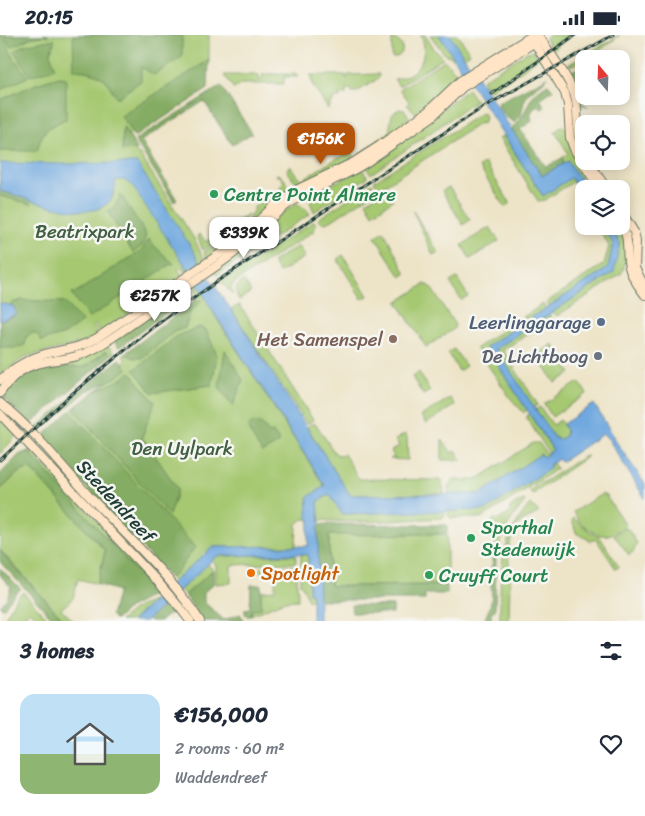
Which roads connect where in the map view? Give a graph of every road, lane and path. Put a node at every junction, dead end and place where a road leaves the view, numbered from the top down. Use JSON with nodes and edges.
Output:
{"nodes":[{"id":1,"x":534,"y":37,"type":"edge"},
{"id":2,"x":577,"y":115,"type":"edge"},
{"id":3,"x":575,"y":150,"type":"edge"},
{"id":4,"x":591,"y":170,"type":"edge"},
{"id":5,"x":594,"y":174,"type":"junction"},
{"id":6,"x":596,"y":180,"type":"edge"},
{"id":7,"x":599,"y":180,"type":"edge"},
{"id":8,"x":630,"y":226,"type":"edge"},
{"id":9,"x":626,"y":235,"type":"edge"},
{"id":10,"x":645,"y":287,"type":"edge"},
{"id":11,"x":645,"y":295,"type":"edge"},
{"id":12,"x":99,"y":341,"type":"junction"},
{"id":13,"x":0,"y":380,"type":"edge"},
{"id":14,"x":0,"y":392,"type":"edge"},
{"id":15,"x":2,"y":405,"type":"edge"},
{"id":16,"x":0,"y":414,"type":"edge"},
{"id":17,"x":178,"y":598,"type":"junction"},
{"id":18,"x":190,"y":621,"type":"edge"},
{"id":19,"x":200,"y":621,"type":"edge"}],
"edges":[{"from":1,"to":2,"type":"main road"},
{"from":1,"to":3,"type":"main road"},
{"from":1,"to":12,"type":"main road"},
{"from":4,"to":5,"type":"main road"},
{"from":5,"to":6,"type":"main road"},
{"from":5,"to":7,"type":"main road"},
{"from":8,"to":10,"type":"main road"},
{"from":9,"to":11,"type":"main road"},
{"from":12,"to":13,"type":"main road"},
{"from":12,"to":14,"type":"main road"},
{"from":14,"to":15,"type":"main road"},
{"from":15,"to":17,"type":"main road","name":"Stedendreef"},
{"from":16,"to":17,"type":"main road","name":"Stedendreef"},
{"from":17,"to":18,"type":"main road","name":"Stedendreef"},
{"from":17,"to":19,"type":"main road","name":"Stedendreef"}]}
